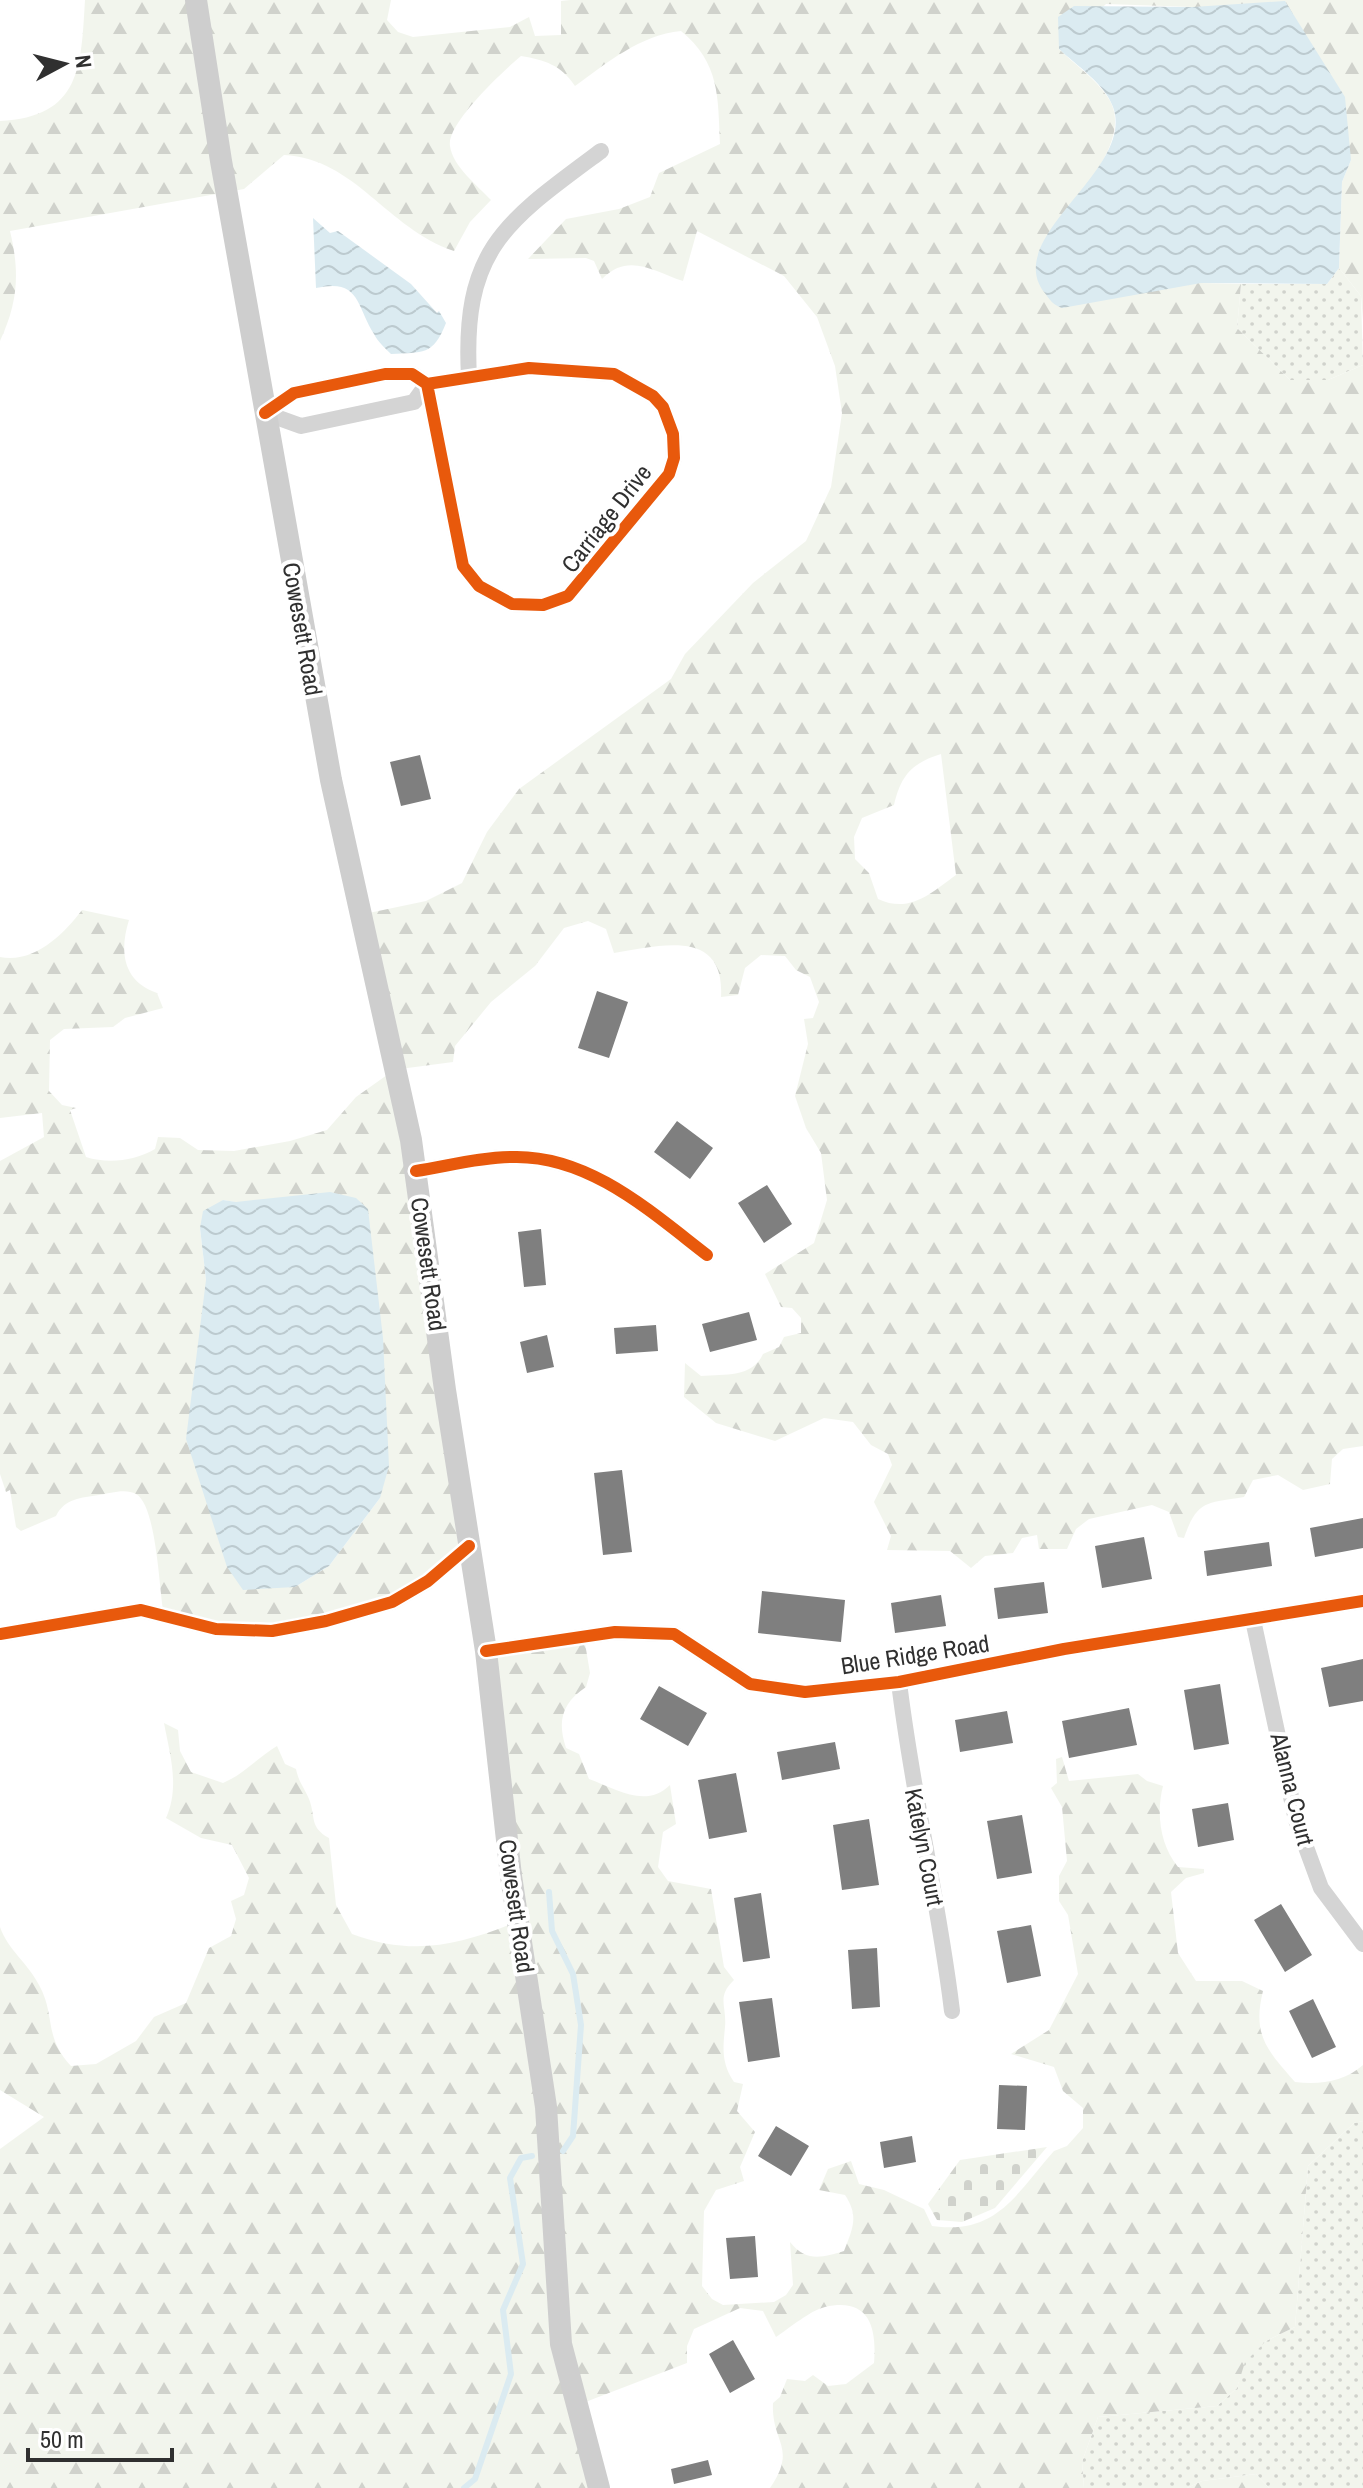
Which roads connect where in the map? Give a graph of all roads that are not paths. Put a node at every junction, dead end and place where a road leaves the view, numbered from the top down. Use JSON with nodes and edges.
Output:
{"nodes":[{"id":1,"x":196,"y":0,"type":"edge"},
{"id":2,"x":601,"y":151,"type":"dead end"},
{"id":3,"x":469,"y":377,"type":"junction"},
{"id":4,"x":427,"y":384,"type":"junction"},
{"id":5,"x":265,"y":413,"type":"junction"},
{"id":6,"x":416,"y":1171,"type":"junction"},
{"id":7,"x":707,"y":1255,"type":"dead end"},
{"id":8,"x":469,"y":1546,"type":"junction"},
{"id":9,"x":1363,"y":1601,"type":"edge"},
{"id":10,"x":1253,"y":1620,"type":"junction"},
{"id":11,"x":0,"y":1634,"type":"edge"},
{"id":12,"x":486,"y":1651,"type":"junction"},
{"id":13,"x":899,"y":1682,"type":"junction"},
{"id":14,"x":1363,"y":1944,"type":"edge"},
{"id":15,"x":952,"y":2011,"type":"dead end"},
{"id":16,"x":599,"y":2488,"type":"edge"}],
"edges":[{"from":1,"to":5,"type":"main road","name":"Cowesett Road"},
{"from":2,"to":3,"type":"street"},
{"from":3,"to":4,"type":"street","name":"Carriage Drive"},
{"from":3,"to":4,"type":"street","name":"Carriage Drive"},
{"from":4,"to":5,"type":"street","name":"Carriage Drive"},
{"from":4,"to":5,"type":"street","name":"Carriage Drive"},
{"from":5,"to":6,"type":"main road","name":"Cowesett Road"},
{"from":6,"to":7,"type":"street"},
{"from":6,"to":8,"type":"main road","name":"Cowesett Road"},
{"from":8,"to":11,"type":"street"},
{"from":8,"to":12,"type":"main road","name":"Cowesett Road"},
{"from":9,"to":10,"type":"street","name":"Blue Ridge Road"},
{"from":10,"to":13,"type":"street","name":"Blue Ridge Road"},
{"from":10,"to":14,"type":"street","name":"Alanna Court"},
{"from":12,"to":13,"type":"street","name":"Blue Ridge Road"},
{"from":12,"to":16,"type":"main road","name":"Cowesett Road"},
{"from":13,"to":15,"type":"street","name":"Katelyn Court"}]}
